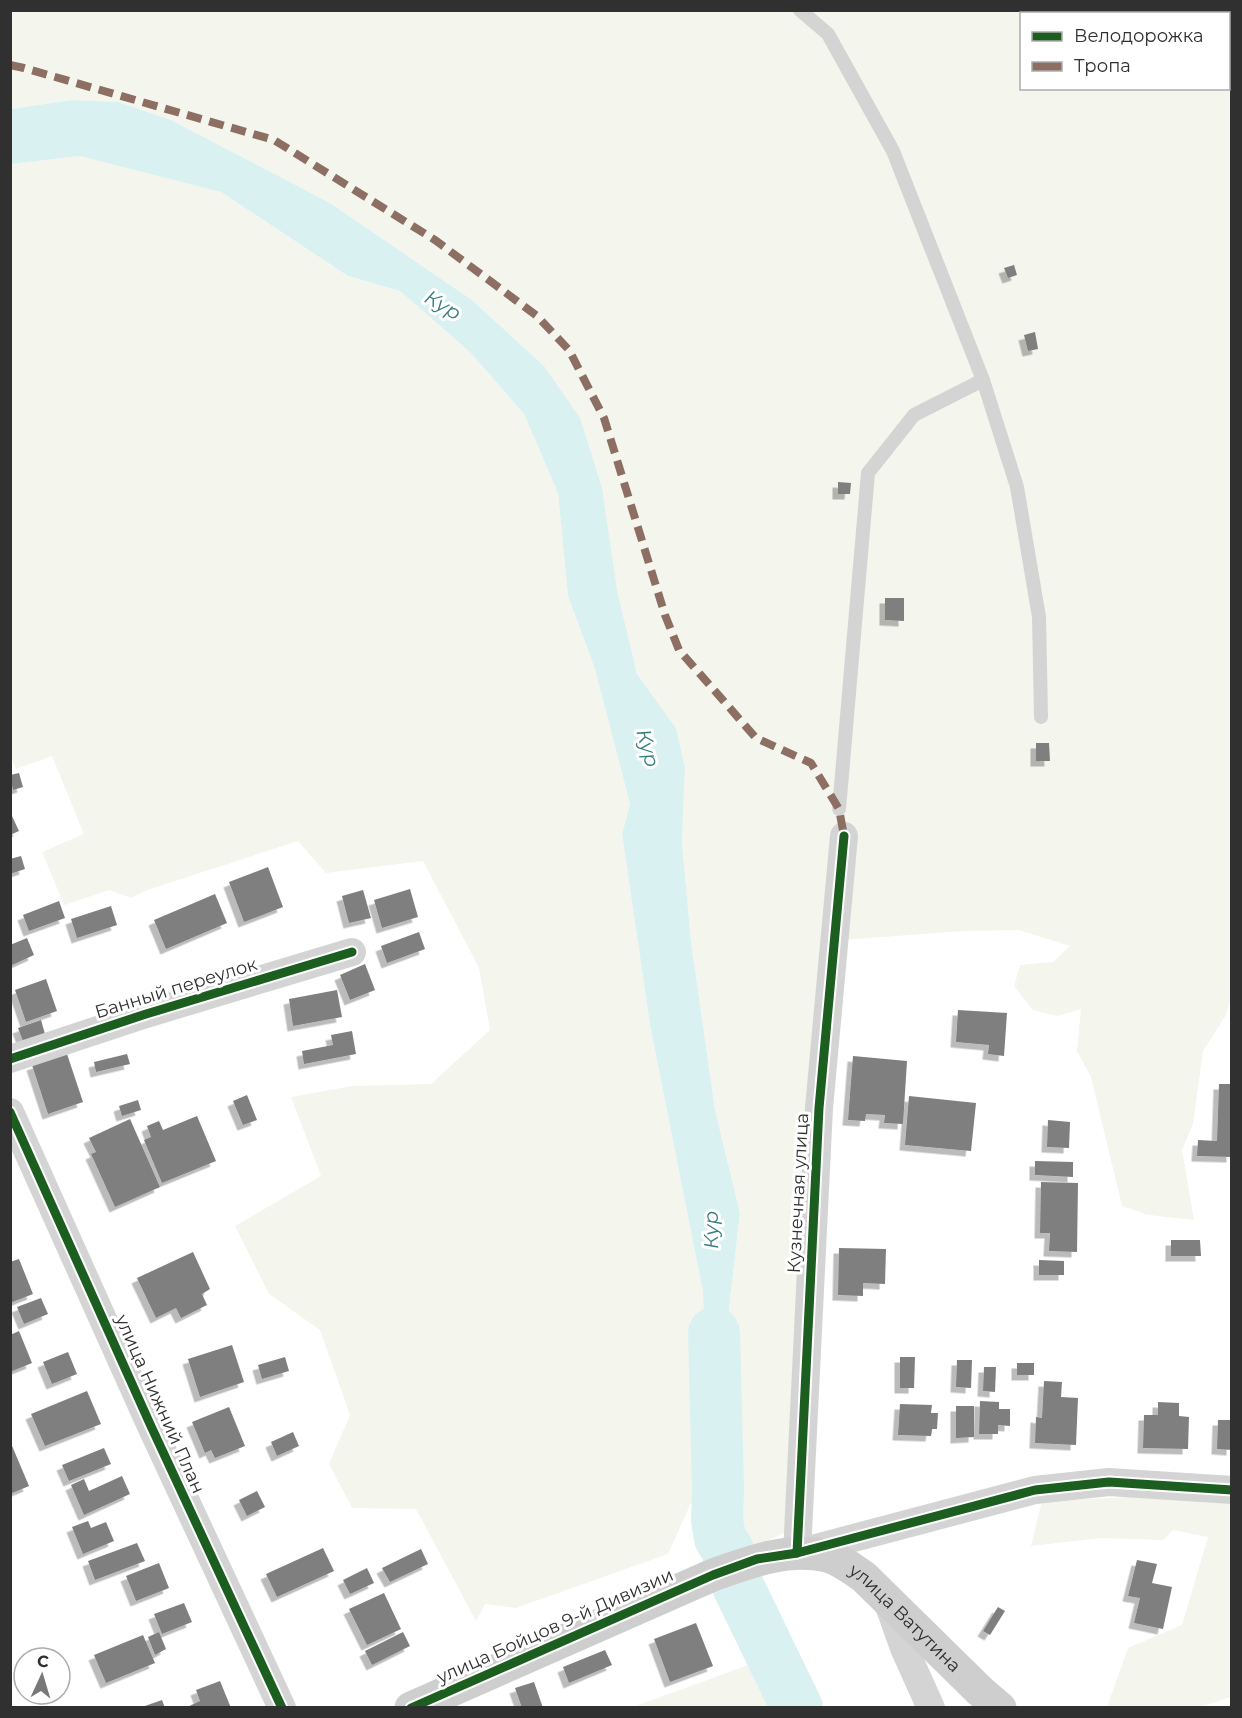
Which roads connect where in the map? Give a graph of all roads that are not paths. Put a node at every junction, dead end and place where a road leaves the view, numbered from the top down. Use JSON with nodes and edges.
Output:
{"nodes":[{"id":1,"x":800,"y":10,"type":"edge"},
{"id":2,"x":983,"y":380,"type":"junction"},
{"id":3,"x":1041,"y":717,"type":"dead end"},
{"id":4,"x":841,"y":822,"type":"joint"},
{"id":5,"x":352,"y":952,"type":"dead end"},
{"id":6,"x":10,"y":1059,"type":"edge"},
{"id":7,"x":10,"y":1112,"type":"edge"},
{"id":8,"x":1232,"y":1490,"type":"edge"},
{"id":9,"x":797,"y":1553,"type":"junction"},
{"id":10,"x":757,"y":1559,"type":"joint"},
{"id":11,"x":886,"y":1598,"type":"junction"},
{"id":12,"x":282,"y":1707,"type":"edge"},
{"id":13,"x":411,"y":1707,"type":"edge"},
{"id":14,"x":931,"y":1707,"type":"edge"},
{"id":15,"x":1000,"y":1707,"type":"edge"}],
"edges":[{"from":1,"to":2,"type":"lane"},
{"from":2,"to":3,"type":"lane"},
{"from":2,"to":4,"type":"lane"},
{"from":4,"to":9,"type":"street","name":"Кузнечная улица"},
{"from":5,"to":6,"type":"street","name":"Банный переулок"},
{"from":7,"to":12,"type":"street","name":"улица Нижний План"},
{"from":8,"to":9,"type":"street"},
{"from":9,"to":10,"type":"street","name":"улица Ватутина"},
{"from":9,"to":11,"type":"street","name":"улица Ватутина"},
{"from":10,"to":13,"type":"street","name":"улица Бойцов 9-й Дивизии"},
{"from":11,"to":14,"type":"street"},
{"from":11,"to":15,"type":"street","name":"улица Ватутина"}]}
